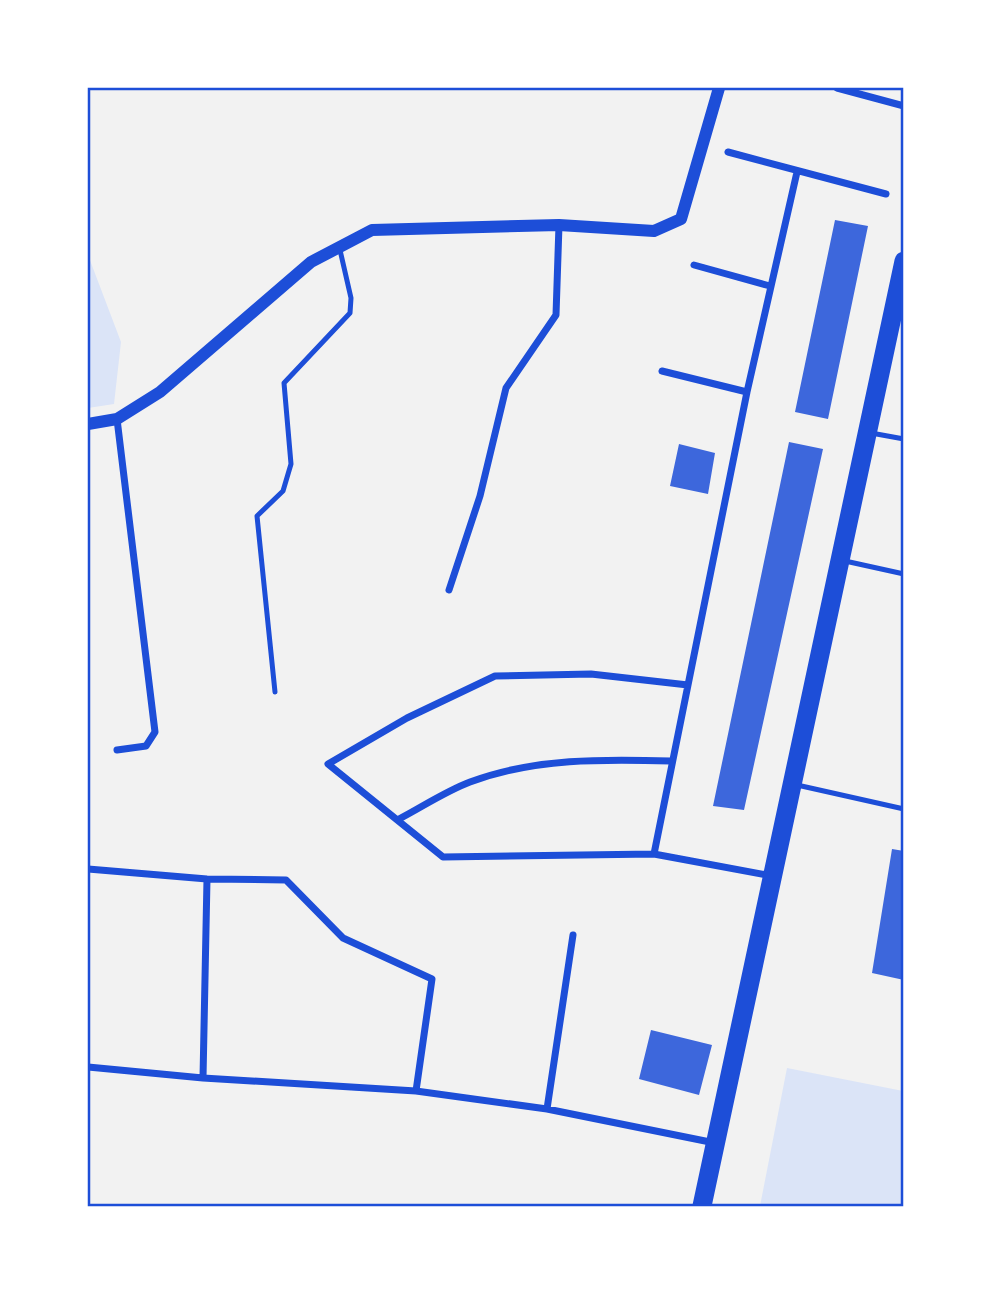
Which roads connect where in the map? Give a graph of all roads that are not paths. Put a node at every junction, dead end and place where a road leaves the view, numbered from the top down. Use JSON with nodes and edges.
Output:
{"nodes":[{"id":1,"x":719,"y":88,"type":"edge"},
{"id":2,"x":837,"y":88,"type":"edge"},
{"id":3,"x":904,"y":106,"type":"edge"},
{"id":4,"x":728,"y":152,"type":"dead end"},
{"id":5,"x":797,"y":172,"type":"junction"},
{"id":6,"x":886,"y":194,"type":"dead end"},
{"id":7,"x":559,"y":225,"type":"junction"},
{"id":8,"x":340,"y":250,"type":"junction"},
{"id":9,"x":904,"y":261,"type":"edge"},
{"id":10,"x":694,"y":265,"type":"dead end"},
{"id":11,"x":770,"y":286,"type":"junction"},
{"id":12,"x":662,"y":371,"type":"dead end"},
{"id":13,"x":747,"y":392,"type":"junction"},
{"id":14,"x":117,"y":419,"type":"junction"},
{"id":15,"x":88,"y":424,"type":"edge"},
{"id":16,"x":867,"y":432,"type":"junction"},
{"id":17,"x":904,"y":439,"type":"edge"},
{"id":18,"x":840,"y":560,"type":"junction"},
{"id":19,"x":904,"y":574,"type":"edge"},
{"id":20,"x":449,"y":590,"type":"dead end"},
{"id":21,"x":688,"y":685,"type":"junction"},
{"id":22,"x":275,"y":692,"type":"dead end"},
{"id":23,"x":117,"y":750,"type":"dead end"},
{"id":24,"x":671,"y":761,"type":"junction"},
{"id":25,"x":793,"y":784,"type":"junction"},
{"id":26,"x":904,"y":809,"type":"edge"},
{"id":27,"x":399,"y":819,"type":"junction"},
{"id":28,"x":654,"y":854,"type":"junction"},
{"id":29,"x":88,"y":869,"type":"edge"},
{"id":30,"x":773,"y":876,"type":"junction"},
{"id":31,"x":207,"y":879,"type":"junction"},
{"id":32,"x":573,"y":935,"type":"dead end"},
{"id":33,"x":88,"y":1067,"type":"edge"},
{"id":34,"x":202,"y":1078,"type":"junction"},
{"id":35,"x":416,"y":1091,"type":"junction"},
{"id":36,"x":547,"y":1109,"type":"junction"},
{"id":37,"x":716,"y":1143,"type":"junction"},
{"id":38,"x":702,"y":1206,"type":"edge"}],
"edges":[{"from":1,"to":7,"type":"street"},
{"from":2,"to":3,"type":"street"},
{"from":4,"to":5,"type":"street"},
{"from":5,"to":6,"type":"street"},
{"from":5,"to":11,"type":"street"},
{"from":7,"to":8,"type":"street"},
{"from":7,"to":20,"type":"street"},
{"from":8,"to":14,"type":"street"},
{"from":8,"to":22,"type":"lane"},
{"from":9,"to":16,"type":"highway"},
{"from":10,"to":11,"type":"street"},
{"from":11,"to":13,"type":"street"},
{"from":12,"to":13,"type":"street"},
{"from":13,"to":21,"type":"street"},
{"from":14,"to":15,"type":"street"},
{"from":14,"to":23,"type":"street"},
{"from":16,"to":17,"type":"lane"},
{"from":16,"to":18,"type":"highway"},
{"from":18,"to":19,"type":"lane"},
{"from":18,"to":25,"type":"highway"},
{"from":21,"to":24,"type":"street"},
{"from":21,"to":27,"type":"street"},
{"from":24,"to":27,"type":"street"},
{"from":24,"to":28,"type":"street"},
{"from":25,"to":26,"type":"lane"},
{"from":25,"to":30,"type":"highway"},
{"from":27,"to":28,"type":"street"},
{"from":28,"to":30,"type":"street"},
{"from":29,"to":31,"type":"street"},
{"from":30,"to":37,"type":"highway"},
{"from":31,"to":34,"type":"street"},
{"from":31,"to":35,"type":"street"},
{"from":32,"to":36,"type":"street"},
{"from":33,"to":34,"type":"street"},
{"from":34,"to":35,"type":"street"},
{"from":35,"to":36,"type":"street"},
{"from":36,"to":37,"type":"street"},
{"from":37,"to":38,"type":"highway"}]}
